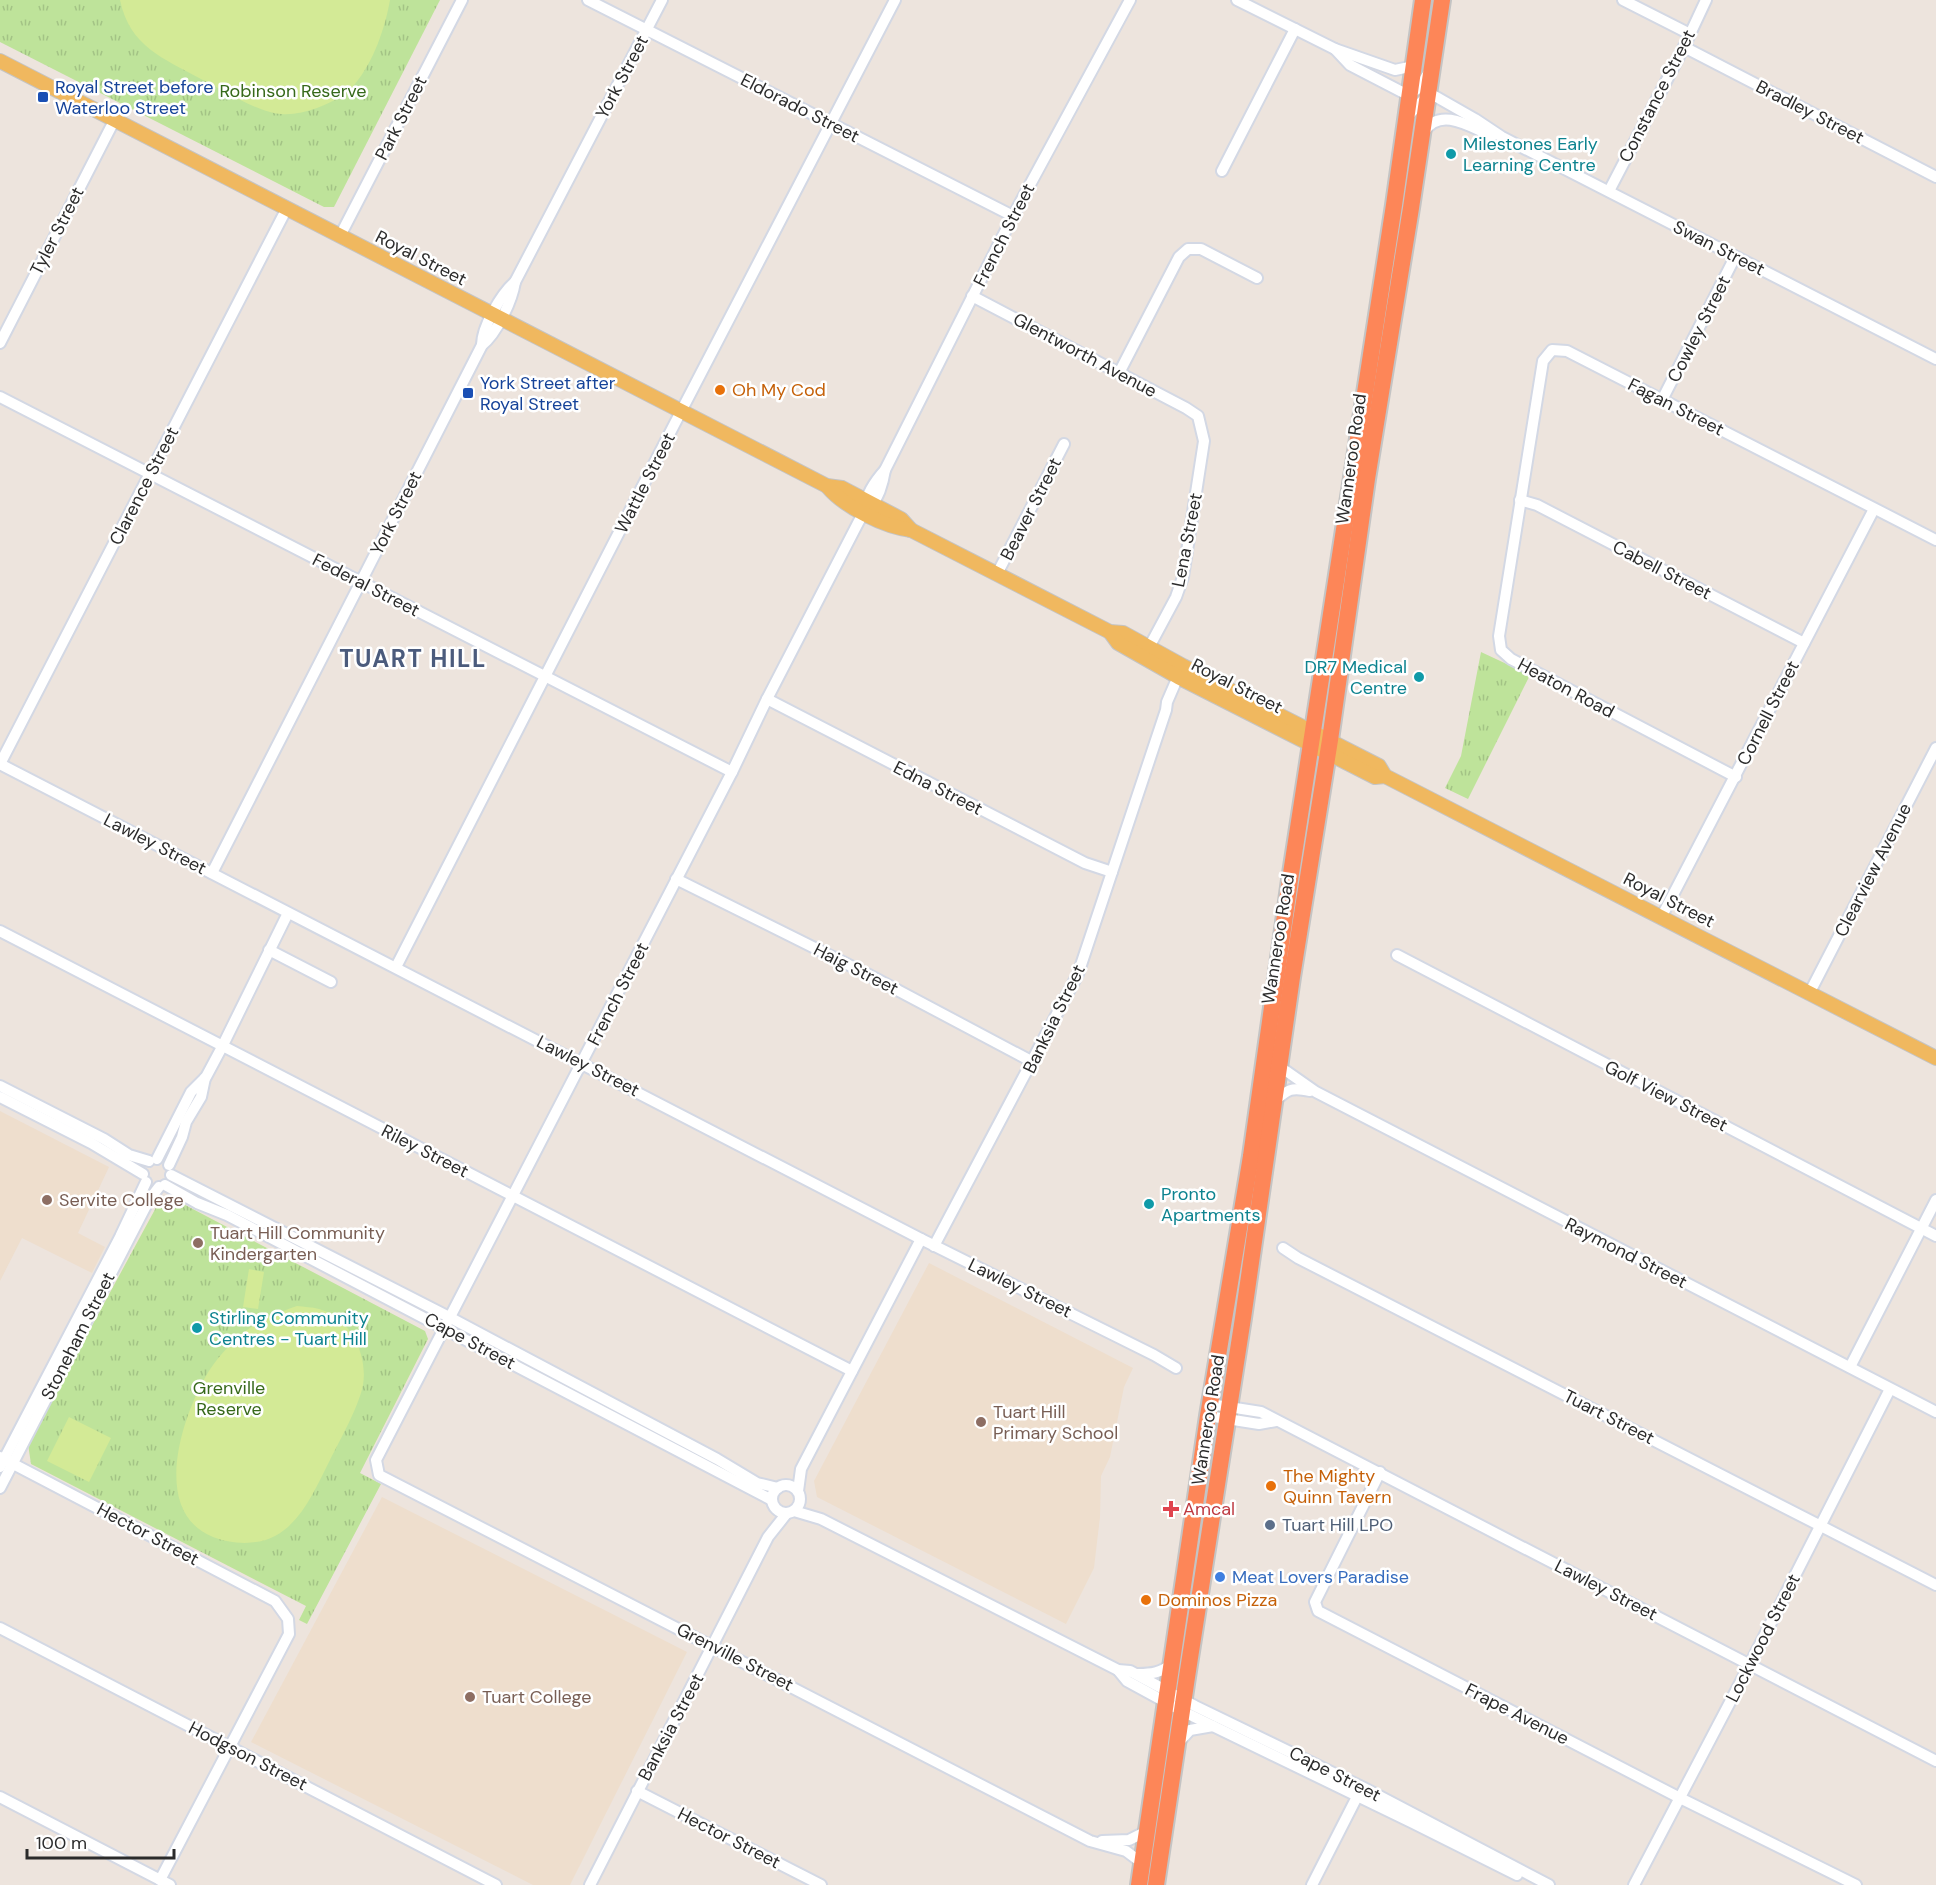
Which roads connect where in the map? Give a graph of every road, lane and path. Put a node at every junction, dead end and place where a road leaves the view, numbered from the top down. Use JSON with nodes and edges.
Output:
{"nodes":[{"id":1,"x":462,"y":0,"type":"edge"},
{"id":2,"x":588,"y":0,"type":"edge"},
{"id":3,"x":662,"y":0,"type":"edge"},
{"id":4,"x":895,"y":0,"type":"edge"},
{"id":5,"x":1237,"y":0,"type":"edge"},
{"id":6,"x":1423,"y":0,"type":"edge"},
{"id":7,"x":1442,"y":0,"type":"edge"},
{"id":8,"x":1623,"y":0,"type":"edge"},
{"id":9,"x":1706,"y":0,"type":"edge"},
{"id":10,"x":1129,"y":1,"type":"edge"},
{"id":11,"x":1295,"y":29,"type":"junction"},
{"id":12,"x":647,"y":30,"type":"junction"},
{"id":13,"x":1690,"y":34,"type":"junction"},
{"id":14,"x":1684,"y":47,"type":"junction"},
{"id":15,"x":1335,"y":49,"type":"junction"},
{"id":16,"x":0,"y":61,"type":"edge"},
{"id":17,"x":1414,"y":66,"type":"junction"},
{"id":18,"x":1432,"y":68,"type":"junction"},
{"id":19,"x":1428,"y":94,"type":"junction"},
{"id":20,"x":1410,"y":95,"type":"junction"},
{"id":21,"x":1407,"y":118,"type":"junction"},
{"id":22,"x":115,"y":119,"type":"junction"},
{"id":23,"x":832,"y":124,"type":"junction"},
{"id":24,"x":1502,"y":136,"type":"junction"},
{"id":25,"x":1421,"y":138,"type":"junction"},
{"id":26,"x":1222,"y":171,"type":"dead end"},
{"id":27,"x":1936,"y":177,"type":"edge"},
{"id":28,"x":1609,"y":191,"type":"junction"},
{"id":29,"x":287,"y":208,"type":"junction"},
{"id":30,"x":1013,"y":216,"type":"junction"},
{"id":31,"x":340,"y":236,"type":"junction"},
{"id":32,"x":1735,"y":257,"type":"junction"},
{"id":33,"x":1257,"y":278,"type":"dead end"},
{"id":34,"x":972,"y":296,"type":"junction"},
{"id":35,"x":497,"y":317,"type":"junction"},
{"id":36,"x":0,"y":343,"type":"edge"},
{"id":37,"x":1936,"y":359,"type":"edge"},
{"id":38,"x":1119,"y":373,"type":"junction"},
{"id":39,"x":0,"y":397,"type":"edge"},
{"id":40,"x":1662,"y":400,"type":"junction"},
{"id":41,"x":682,"y":411,"type":"junction"},
{"id":42,"x":1198,"y":416,"type":"joint"},
{"id":43,"x":1064,"y":444,"type":"dead end"},
{"id":44,"x":150,"y":474,"type":"junction"},
{"id":45,"x":1520,"y":500,"type":"junction"},
{"id":46,"x":867,"y":506,"type":"junction"},
{"id":47,"x":1874,"y":509,"type":"junction"},
{"id":48,"x":1936,"y":540,"type":"edge"},
{"id":49,"x":998,"y":574,"type":"junction"},
{"id":50,"x":360,"y":583,"type":"junction"},
{"id":51,"x":1803,"y":643,"type":"junction"},
{"id":52,"x":1147,"y":652,"type":"junction"},
{"id":53,"x":1184,"y":673,"type":"junction"},
{"id":54,"x":545,"y":677,"type":"junction"},
{"id":55,"x":767,"y":699,"type":"junction"},
{"id":56,"x":1312,"y":738,"type":"junction"},
{"id":57,"x":1329,"y":747,"type":"junction"},
{"id":58,"x":1936,"y":748,"type":"edge"},
{"id":59,"x":0,"y":764,"type":"edge"},
{"id":60,"x":732,"y":772,"type":"junction"},
{"id":61,"x":1736,"y":777,"type":"junction"},
{"id":62,"x":1112,"y":872,"type":"junction"},
{"id":63,"x":212,"y":873,"type":"junction"},
{"id":64,"x":676,"y":879,"type":"junction"},
{"id":65,"x":288,"y":913,"type":"junction"},
{"id":66,"x":1662,"y":916,"type":"junction"},
{"id":67,"x":0,"y":931,"type":"edge"},
{"id":68,"x":269,"y":950,"type":"junction"},
{"id":69,"x":1397,"y":956,"type":"dead end"},
{"id":70,"x":396,"y":967,"type":"junction"},
{"id":71,"x":331,"y":982,"type":"dead end"},
{"id":72,"x":1810,"y":992,"type":"junction"},
{"id":73,"x":222,"y":1047,"type":"junction"},
{"id":74,"x":1936,"y":1058,"type":"edge"},
{"id":75,"x":1033,"y":1062,"type":"junction"},
{"id":76,"x":582,"y":1063,"type":"junction"},
{"id":77,"x":1279,"y":1066,"type":"junction"},
{"id":78,"x":206,"y":1077,"type":"junction"},
{"id":79,"x":0,"y":1086,"type":"edge"},
{"id":80,"x":1316,"y":1092,"type":"junction"},
{"id":81,"x":0,"y":1097,"type":"edge"},
{"id":82,"x":1273,"y":1102,"type":"junction"},
{"id":83,"x":153,"y":1160,"type":"junction"},
{"id":84,"x":170,"y":1170,"type":"junction"},
{"id":85,"x":144,"y":1178,"type":"junction"},
{"id":86,"x":162,"y":1186,"type":"junction"},
{"id":87,"x":512,"y":1196,"type":"junction"},
{"id":88,"x":1936,"y":1200,"type":"edge"},
{"id":89,"x":1922,"y":1228,"type":"junction"},
{"id":90,"x":1936,"y":1236,"type":"edge"},
{"id":91,"x":921,"y":1239,"type":"junction"},
{"id":92,"x":934,"y":1246,"type":"junction"},
{"id":93,"x":1283,"y":1248,"type":"dead end"},
{"id":94,"x":446,"y":1322,"type":"junction"},
{"id":95,"x":1850,"y":1367,"type":"junction"},
{"id":96,"x":1176,"y":1368,"type":"dead end"},
{"id":97,"x":852,"y":1371,"type":"junction"},
{"id":98,"x":1890,"y":1389,"type":"junction"},
{"id":99,"x":1209,"y":1410,"type":"junction"},
{"id":100,"x":1936,"y":1412,"type":"edge"},
{"id":101,"x":1229,"y":1413,"type":"junction"},
{"id":102,"x":1224,"y":1444,"type":"junction"},
{"id":103,"x":4,"y":1462,"type":"edge"},
{"id":104,"x":801,"y":1469,"type":"junction"},
{"id":105,"x":1380,"y":1472,"type":"junction"},
{"id":106,"x":379,"y":1475,"type":"joint"},
{"id":107,"x":782,"y":1486,"type":"junction"},
{"id":108,"x":0,"y":1488,"type":"edge"},
{"id":109,"x":799,"y":1495,"type":"junction"},
{"id":110,"x":774,"y":1503,"type":"junction"},
{"id":111,"x":790,"y":1512,"type":"junction"},
{"id":112,"x":820,"y":1519,"type":"junction"},
{"id":113,"x":1819,"y":1525,"type":"junction"},
{"id":114,"x":1191,"y":1534,"type":"junction"},
{"id":115,"x":768,"y":1537,"type":"junction"},
{"id":116,"x":1208,"y":1547,"type":"junction"},
{"id":117,"x":1936,"y":1585,"type":"edge"},
{"id":118,"x":1182,"y":1594,"type":"junction"},
{"id":119,"x":0,"y":1628,"type":"edge"},
{"id":120,"x":713,"y":1646,"type":"junction"},
{"id":121,"x":1171,"y":1664,"type":"junction"},
{"id":122,"x":1750,"y":1665,"type":"junction"},
{"id":123,"x":1118,"y":1670,"type":"junction"},
{"id":124,"x":1134,"y":1674,"type":"junction"},
{"id":125,"x":1166,"y":1696,"type":"junction"},
{"id":126,"x":1183,"y":1705,"type":"junction"},
{"id":127,"x":1214,"y":1726,"type":"junction"},
{"id":128,"x":1178,"y":1743,"type":"junction"},
{"id":129,"x":229,"y":1746,"type":"junction"},
{"id":130,"x":1936,"y":1761,"type":"edge"},
{"id":131,"x":637,"y":1791,"type":"junction"},
{"id":132,"x":1360,"y":1791,"type":"junction"},
{"id":133,"x":0,"y":1797,"type":"edge"},
{"id":134,"x":1680,"y":1798,"type":"junction"},
{"id":135,"x":1147,"y":1832,"type":"junction"},
{"id":136,"x":1090,"y":1841,"type":"junction"},
{"id":137,"x":1142,"y":1863,"type":"junction"},
{"id":138,"x":160,"y":1880,"type":"junction"},
{"id":139,"x":170,"y":1885,"type":"edge"},
{"id":140,"x":496,"y":1885,"type":"edge"},
{"id":141,"x":590,"y":1885,"type":"edge"},
{"id":142,"x":821,"y":1885,"type":"edge"},
{"id":143,"x":1139,"y":1885,"type":"edge"},
{"id":144,"x":1156,"y":1885,"type":"edge"},
{"id":145,"x":1312,"y":1885,"type":"edge"},
{"id":146,"x":1534,"y":1885,"type":"edge"},
{"id":147,"x":1549,"y":1885,"type":"edge"},
{"id":148,"x":1634,"y":1885,"type":"edge"},
{"id":149,"x":1856,"y":1885,"type":"edge"}],
"edges":[{"from":1,"to":31,"type":"street","name":"Park Street"},
{"from":2,"to":12,"type":"street","name":"Eldorado Street"},
{"from":3,"to":12,"type":"street","name":"York Street"},
{"from":4,"to":23,"type":"street","name":"Wattle Street"},
{"from":5,"to":11,"type":"street"},
{"from":6,"to":17,"type":"highway","name":"Wanneroo Road"},
{"from":7,"to":18,"type":"highway","name":"Wanneroo Road"},
{"from":8,"to":13,"type":"street"},
{"from":9,"to":13,"type":"street","name":"Constance Street"},
{"from":10,"to":30,"type":"street","name":"French Street"},
{"from":11,"to":15,"type":"street"},
{"from":11,"to":26,"type":"street"},
{"from":12,"to":23,"type":"street","name":"Eldorado Street"},
{"from":12,"to":35,"type":"street","name":"York Street"},
{"from":13,"to":14,"type":"street","name":"Constance Street"},
{"from":14,"to":27,"type":"street","name":"Bradley Street"},
{"from":14,"to":28,"type":"street","name":"Constance Street"},
{"from":15,"to":17,"type":"street"},
{"from":15,"to":20,"type":"street"},
{"from":16,"to":22,"type":"main road","name":"Royal Street"},
{"from":17,"to":20,"type":"highway","name":"Wanneroo Road"},
{"from":18,"to":19,"type":"highway","name":"Wanneroo Road"},
{"from":18,"to":20,"type":"street"},
{"from":19,"to":21,"type":"street"},
{"from":19,"to":24,"type":"street","name":"Swan Street"},
{"from":19,"to":25,"type":"highway","name":"Wanneroo Road"},
{"from":20,"to":21,"type":"highway","name":"Wanneroo Road"},
{"from":21,"to":56,"type":"highway","name":"Wanneroo Road"},
{"from":22,"to":29,"type":"main road","name":"Royal Street"},
{"from":22,"to":36,"type":"street","name":"Tyler Street"},
{"from":23,"to":30,"type":"street","name":"Eldorado Street"},
{"from":23,"to":41,"type":"street","name":"Wattle Street"},
{"from":24,"to":25,"type":"street","name":"Swan Street"},
{"from":24,"to":28,"type":"street","name":"Swan Street"},
{"from":25,"to":57,"type":"highway","name":"Wanneroo Road"},
{"from":28,"to":32,"type":"street","name":"Swan Street"},
{"from":29,"to":31,"type":"main road","name":"Royal Street"},
{"from":29,"to":44,"type":"street","name":"Clarence Street"},
{"from":30,"to":34,"type":"street","name":"French Street"},
{"from":31,"to":35,"type":"main road","name":"Royal Street"},
{"from":32,"to":37,"type":"street","name":"Swan Street"},
{"from":32,"to":40,"type":"street","name":"Cowley Street"},
{"from":33,"to":38,"type":"street"},
{"from":34,"to":38,"type":"street","name":"Glentworth Avenue"},
{"from":34,"to":46,"type":"street","name":"French Street"},
{"from":35,"to":41,"type":"main road","name":"Royal Street"},
{"from":35,"to":50,"type":"street","name":"York Street"},
{"from":38,"to":42,"type":"street","name":"Glentworth Avenue"},
{"from":39,"to":44,"type":"street","name":"Federal Street"},
{"from":40,"to":45,"type":"street","name":"Fagan Street"},
{"from":40,"to":47,"type":"street","name":"Fagan Street"},
{"from":41,"to":46,"type":"main road","name":"Royal Street"},
{"from":41,"to":54,"type":"street","name":"Wattle Street"},
{"from":42,"to":52,"type":"street","name":"Lena Street"},
{"from":43,"to":49,"type":"street","name":"Beaver Street"},
{"from":44,"to":50,"type":"street","name":"Federal Street"},
{"from":44,"to":59,"type":"street","name":"Clarence Street"},
{"from":45,"to":51,"type":"street","name":"Cabell Street"},
{"from":45,"to":61,"type":"street","name":"Heaton Road"},
{"from":46,"to":49,"type":"main road","name":"Royal Street"},
{"from":46,"to":55,"type":"street","name":"French Street"},
{"from":47,"to":48,"type":"street","name":"Fagan Street"},
{"from":47,"to":51,"type":"street","name":"Cornell Street"},
{"from":49,"to":52,"type":"main road","name":"Royal Street"},
{"from":50,"to":54,"type":"street","name":"Federal Street"},
{"from":50,"to":63,"type":"street","name":"York Street"},
{"from":51,"to":61,"type":"street","name":"Cornell Street"},
{"from":52,"to":53,"type":"main road","name":"Royal Street"},
{"from":53,"to":56,"type":"main road","name":"Royal Street"},
{"from":53,"to":62,"type":"street","name":"Banksia Street"},
{"from":54,"to":60,"type":"street","name":"Federal Street"},
{"from":54,"to":70,"type":"street","name":"Wattle Street"},
{"from":55,"to":60,"type":"street","name":"French Street"},
{"from":55,"to":62,"type":"street","name":"Edna Street"},
{"from":56,"to":57,"type":"main road","name":"Royal Street"},
{"from":56,"to":99,"type":"highway","name":"Wanneroo Road"},
{"from":57,"to":66,"type":"main road","name":"Royal Street"},
{"from":57,"to":77,"type":"highway","name":"Wanneroo Road"},
{"from":58,"to":72,"type":"street","name":"Clearview Avenue"},
{"from":59,"to":63,"type":"street","name":"Lawley Street"},
{"from":60,"to":64,"type":"street","name":"French Street"},
{"from":61,"to":66,"type":"street","name":"Cornell Street"},
{"from":62,"to":75,"type":"street","name":"Banksia Street"},
{"from":63,"to":65,"type":"street","name":"Lawley Street"},
{"from":64,"to":75,"type":"street","name":"Haig Street"},
{"from":64,"to":76,"type":"street","name":"French Street"},
{"from":65,"to":68,"type":"street"},
{"from":65,"to":70,"type":"street","name":"Lawley Street"},
{"from":66,"to":72,"type":"main road","name":"Royal Street"},
{"from":67,"to":73,"type":"street","name":"Riley Street"},
{"from":68,"to":71,"type":"street"},
{"from":68,"to":73,"type":"street"},
{"from":69,"to":89,"type":"street","name":"Golf View Street"},
{"from":70,"to":76,"type":"street","name":"Lawley Street"},
{"from":72,"to":74,"type":"main road","name":"Royal Street"},
{"from":73,"to":78,"type":"street"},
{"from":73,"to":87,"type":"street","name":"Riley Street"},
{"from":75,"to":92,"type":"street","name":"Banksia Street"},
{"from":76,"to":87,"type":"street","name":"French Street"},
{"from":76,"to":91,"type":"street","name":"Lawley Street"},
{"from":77,"to":80,"type":"street","name":"Raymond Street"},
{"from":77,"to":82,"type":"highway","name":"Wanneroo Road"},
{"from":78,"to":83,"type":"street"},
{"from":78,"to":84,"type":"street"},
{"from":79,"to":83,"type":"street","name":"Cape Street"},
{"from":80,"to":82,"type":"street","name":"Raymond Street"},
{"from":80,"to":95,"type":"street","name":"Raymond Street"},
{"from":81,"to":85,"type":"street","name":"Cape Street"},
{"from":82,"to":101,"type":"highway","name":"Wanneroo Road"},
{"from":83,"to":84,"type":"street","name":"Cape Street"},
{"from":83,"to":85,"type":"street"},
{"from":84,"to":86,"type":"street"},
{"from":84,"to":94,"type":"street","name":"Cape Street"},
{"from":85,"to":86,"type":"street","name":"Cape Street"},
{"from":85,"to":103,"type":"street","name":"Stoneham Street"},
{"from":86,"to":94,"type":"street","name":"Cape Street"},
{"from":86,"to":103,"type":"street","name":"Stoneham Street"},
{"from":87,"to":94,"type":"street","name":"French Street"},
{"from":87,"to":97,"type":"street","name":"Riley Street"},
{"from":88,"to":89,"type":"street"},
{"from":89,"to":90,"type":"street","name":"Golf View Street"},
{"from":89,"to":95,"type":"street"},
{"from":91,"to":92,"type":"street","name":"Lawley Street"},
{"from":91,"to":97,"type":"street"},
{"from":92,"to":96,"type":"street","name":"Lawley Street"},
{"from":93,"to":113,"type":"street","name":"Tuart Street"},
{"from":94,"to":106,"type":"street","name":"French Street"},
{"from":94,"to":107,"type":"street","name":"Cape Street"},
{"from":94,"to":110,"type":"street","name":"Cape Street"},
{"from":95,"to":98,"type":"street","name":"Raymond Street"},
{"from":97,"to":104,"type":"street"},
{"from":98,"to":100,"type":"street","name":"Raymond Street"},
{"from":98,"to":113,"type":"street","name":"Lockwood Street"},
{"from":99,"to":101,"type":"street","name":"Lawley Street"},
{"from":99,"to":114,"type":"highway","name":"Wanneroo Road"},
{"from":101,"to":102,"type":"highway","name":"Wanneroo Road"},
{"from":101,"to":105,"type":"street","name":"Lawley Street"},
{"from":102,"to":114,"type":"highway"},
{"from":102,"to":116,"type":"highway","name":"Wanneroo Road"},
{"from":103,"to":108,"type":"street","name":"Stoneham Street"},
{"from":103,"to":129,"type":"street","name":"Hector Street"},
{"from":104,"to":107,"type":"street"},
{"from":104,"to":109,"type":"street"},
{"from":105,"to":122,"type":"street","name":"Lawley Street"},
{"from":105,"to":134,"type":"street","name":"Frape Avenue"},
{"from":106,"to":120,"type":"street","name":"Grenville Street"},
{"from":107,"to":109,"type":"street","name":"Cape Street"},
{"from":107,"to":110,"type":"street"},
{"from":109,"to":111,"type":"street"},
{"from":109,"to":112,"type":"street","name":"Cape Street"},
{"from":110,"to":111,"type":"street","name":"Cape Street"},
{"from":110,"to":115,"type":"street","name":"Banksia Street"},
{"from":111,"to":112,"type":"street","name":"Cape Street"},
{"from":111,"to":115,"type":"street","name":"Banksia Street"},
{"from":112,"to":123,"type":"street","name":"Cape Street"},
{"from":113,"to":117,"type":"street","name":"Tuart Street"},
{"from":113,"to":122,"type":"street","name":"Lockwood Street"},
{"from":114,"to":118,"type":"highway","name":"Wanneroo Road"},
{"from":115,"to":120,"type":"street","name":"Banksia Street"},
{"from":116,"to":118,"type":"highway"},
{"from":116,"to":126,"type":"highway","name":"Wanneroo Road"},
{"from":118,"to":121,"type":"highway","name":"Wanneroo Road"},
{"from":119,"to":129,"type":"street","name":"Hodgson Street"},
{"from":120,"to":131,"type":"street","name":"Banksia Street"},
{"from":120,"to":136,"type":"street","name":"Grenville Street"},
{"from":121,"to":124,"type":"street"},
{"from":121,"to":125,"type":"highway","name":"Wanneroo Road"},
{"from":122,"to":130,"type":"street","name":"Lawley Street"},
{"from":122,"to":134,"type":"street","name":"Lockwood Street"},
{"from":123,"to":124,"type":"street","name":"Cape Street"},
{"from":123,"to":125,"type":"street","name":"Cape Street"},
{"from":124,"to":125,"type":"street","name":"Cape Street"},
{"from":125,"to":126,"type":"street","name":"Cape Street"},
{"from":125,"to":135,"type":"highway","name":"Wanneroo Road"},
{"from":126,"to":127,"type":"street","name":"Cape Street"},
{"from":126,"to":128,"type":"highway","name":"Wanneroo Road"},
{"from":126,"to":132,"type":"street","name":"Cape Street"},
{"from":127,"to":128,"type":"street"},
{"from":127,"to":132,"type":"street","name":"Cape Street"},
{"from":128,"to":144,"type":"highway","name":"Wanneroo Road"},
{"from":129,"to":138,"type":"street"},
{"from":129,"to":140,"type":"street","name":"Hodgson Street"},
{"from":131,"to":141,"type":"street","name":"Banksia Street"},
{"from":131,"to":142,"type":"street","name":"Hector Street"},
{"from":132,"to":145,"type":"street"},
{"from":132,"to":146,"type":"street","name":"Cape Street"},
{"from":132,"to":147,"type":"street","name":"Cape Street"},
{"from":133,"to":138,"type":"street"},
{"from":134,"to":148,"type":"street","name":"Lockwood Street"},
{"from":134,"to":149,"type":"street","name":"Frape Avenue"},
{"from":135,"to":136,"type":"street","name":"Grenville Street"},
{"from":135,"to":137,"type":"highway","name":"Wanneroo Road"},
{"from":136,"to":137,"type":"street","name":"Grenville Street"},
{"from":137,"to":143,"type":"highway","name":"Wanneroo Road"},
{"from":138,"to":139,"type":"street"}]}
